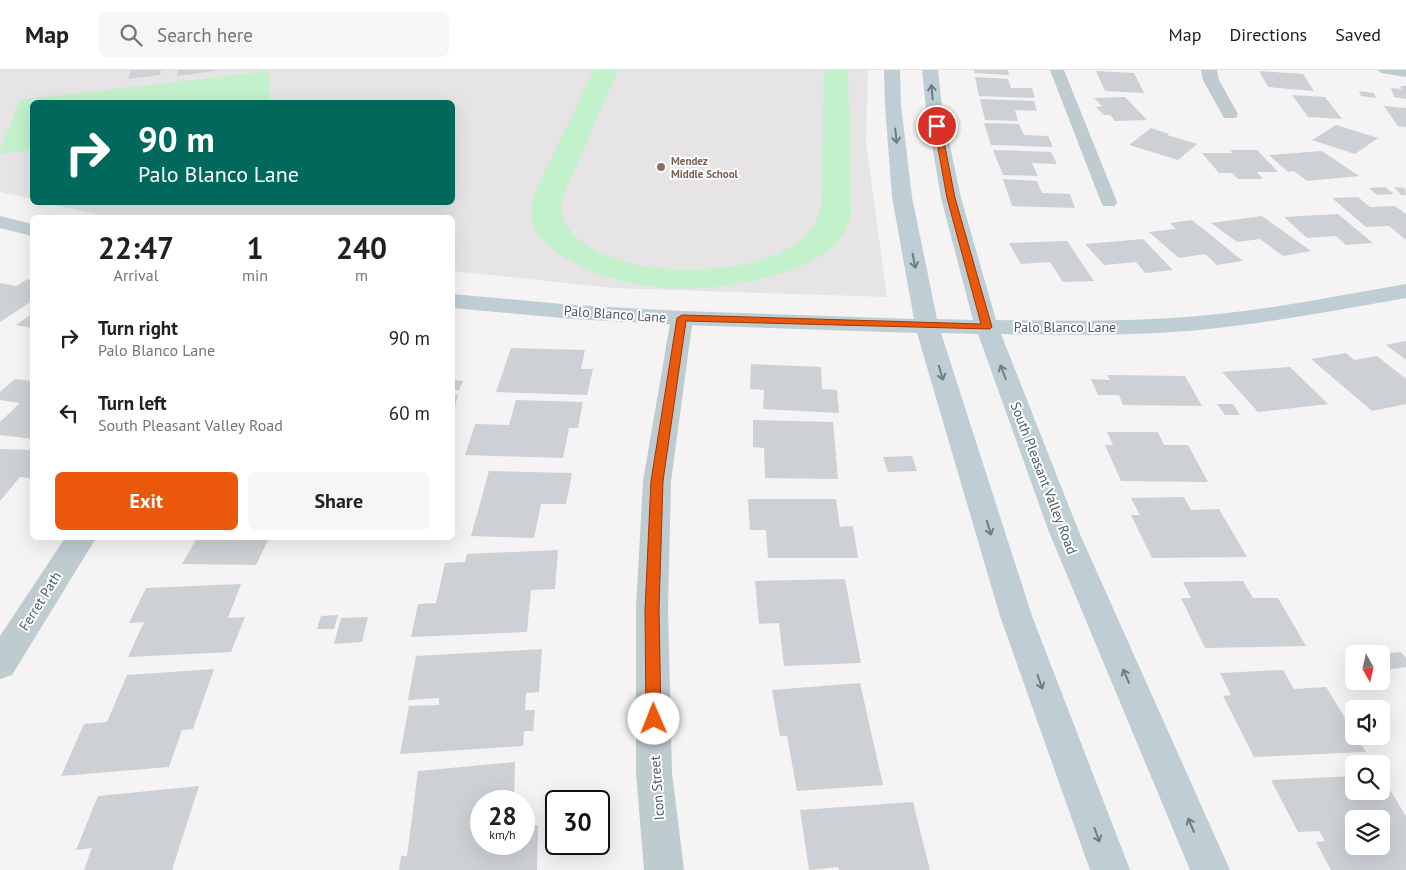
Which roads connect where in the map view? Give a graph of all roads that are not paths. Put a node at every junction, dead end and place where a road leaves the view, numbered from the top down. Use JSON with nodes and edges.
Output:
{"nodes":[{"id":1,"x":892,"y":70,"type":"edge"},
{"id":2,"x":930,"y":70,"type":"edge"},
{"id":3,"x":1057,"y":70,"type":"edge"},
{"id":4,"x":1209,"y":70,"type":"edge"},
{"id":5,"x":1386,"y":70,"type":"edge"},
{"id":6,"x":1406,"y":72,"type":"edge"},
{"id":7,"x":1230,"y":114,"type":"dead end"},
{"id":8,"x":1109,"y":202,"type":"dead end"},
{"id":9,"x":0,"y":222,"type":"edge"},
{"id":10,"x":30,"y":230,"type":"edge"},
{"id":11,"x":1406,"y":291,"type":"edge"},
{"id":12,"x":455,"y":301,"type":"edge"},
{"id":13,"x":682,"y":318,"type":"junction"},
{"id":14,"x":927,"y":326,"type":"junction"},
{"id":15,"x":987,"y":327,"type":"junction"},
{"id":16,"x":80,"y":540,"type":"edge"},
{"id":17,"x":0,"y":665,"type":"edge"},
{"id":18,"x":664,"y":870,"type":"edge"},
{"id":19,"x":1110,"y":870,"type":"edge"},
{"id":20,"x":1210,"y":870,"type":"edge"}],
"edges":[{"from":1,"to":14,"type":"main road","one_way":true},
{"from":15,"to":2,"type":"main road","name":"South Pleasant Valley Road","one_way":true},
{"from":3,"to":8,"type":"lane"},
{"from":4,"to":7,"type":"street"},
{"from":5,"to":6,"type":"street"},
{"from":9,"to":10,"type":"main road"},
{"from":11,"to":15,"type":"main road","name":"Palo Blanco Lane"},
{"from":12,"to":13,"type":"main road","name":"Palo Blanco Lane"},
{"from":13,"to":14,"type":"main road","name":"Palo Blanco Lane"},
{"from":13,"to":18,"type":"street","name":"Icon Street"},
{"from":14,"to":15,"type":"main road","name":"Palo Blanco Lane"},
{"from":14,"to":19,"type":"main road","one_way":true},
{"from":20,"to":15,"type":"main road","name":"South Pleasant Valley Road","one_way":true},
{"from":16,"to":17,"type":"street","name":"Ferret Path"}]}
